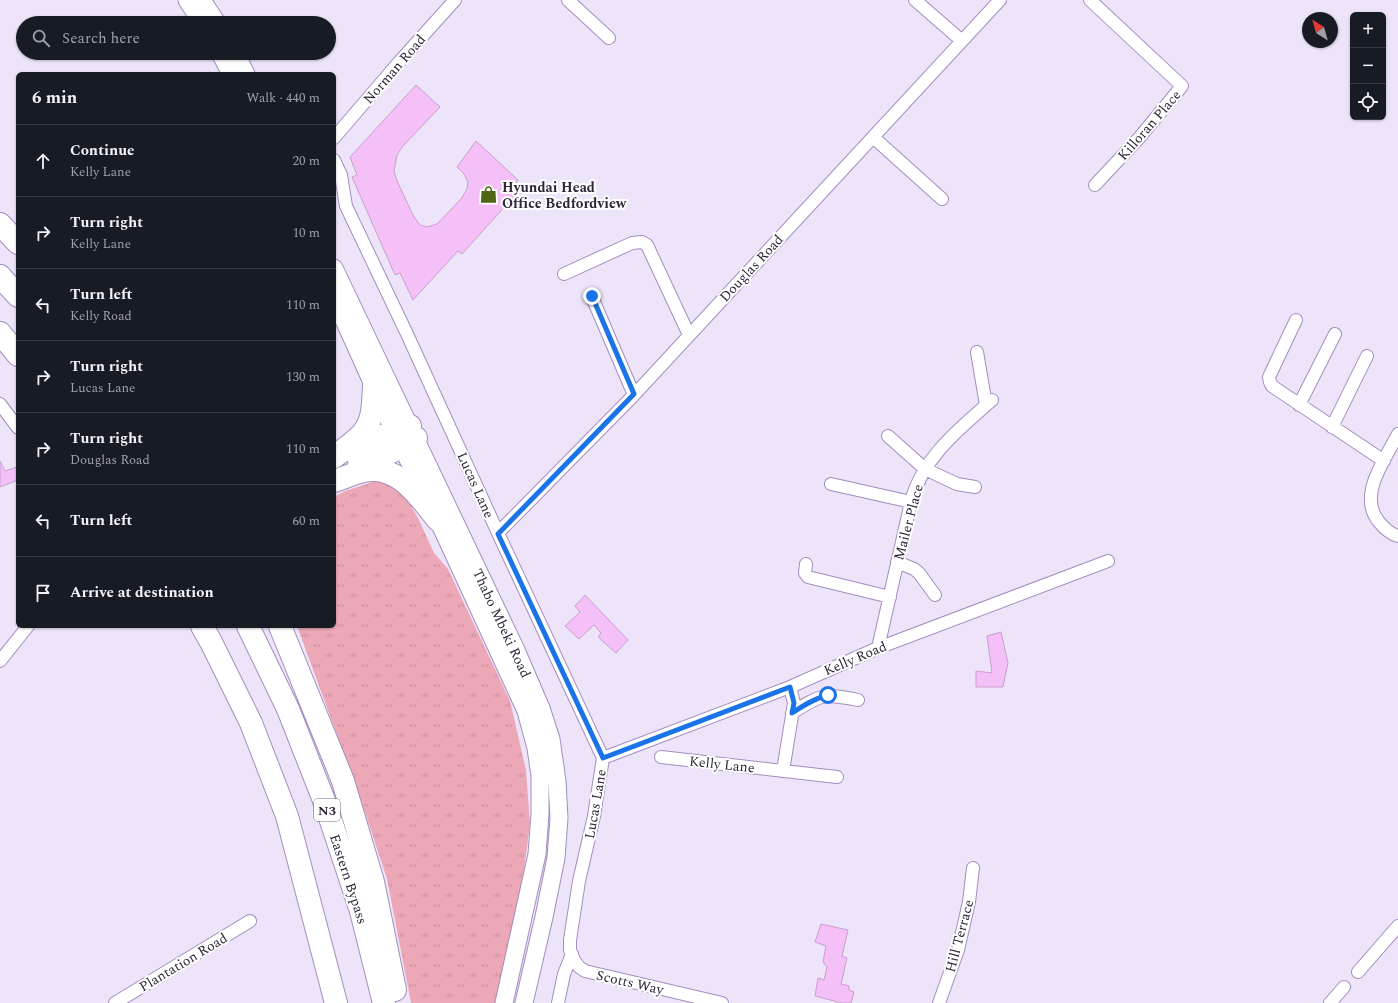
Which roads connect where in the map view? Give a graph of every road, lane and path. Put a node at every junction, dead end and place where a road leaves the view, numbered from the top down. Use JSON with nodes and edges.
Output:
{"nodes":[{"id":1,"x":187,"y":0,"type":"edge"},
{"id":2,"x":568,"y":0,"type":"edge"},
{"id":3,"x":915,"y":0,"type":"edge"},
{"id":4,"x":1000,"y":0,"type":"edge"},
{"id":5,"x":1090,"y":0,"type":"edge"},
{"id":6,"x":450,"y":2,"type":"edge"},
{"id":7,"x":208,"y":15,"type":"edge"},
{"id":8,"x":609,"y":38,"type":"dead end"},
{"id":9,"x":962,"y":41,"type":"junction"},
{"id":10,"x":230,"y":60,"type":"edge"},
{"id":11,"x":239,"y":67,"type":"edge"},
{"id":12,"x":336,"y":136,"type":"edge"},
{"id":13,"x":873,"y":137,"type":"junction"},
{"id":14,"x":336,"y":164,"type":"edge"},
{"id":15,"x":1096,"y":185,"type":"dead end"},
{"id":16,"x":942,"y":199,"type":"dead end"},
{"id":17,"x":0,"y":224,"type":"edge"},
{"id":18,"x":16,"y":241,"type":"edge"},
{"id":19,"x":336,"y":273,"type":"edge"},
{"id":20,"x":564,"y":274,"type":"dead end"},
{"id":21,"x":0,"y":276,"type":"edge"},
{"id":22,"x":16,"y":294,"type":"edge"},
{"id":23,"x":592,"y":296,"type":"dead end"},
{"id":24,"x":336,"y":302,"type":"edge"},
{"id":25,"x":1296,"y":320,"type":"dead end"},
{"id":26,"x":0,"y":333,"type":"edge"},
{"id":27,"x":1335,"y":334,"type":"dead end"},
{"id":28,"x":689,"y":335,"type":"junction"},
{"id":29,"x":977,"y":352,"type":"dead end"},
{"id":30,"x":16,"y":353,"type":"edge"},
{"id":31,"x":1367,"y":356,"type":"dead end"},
{"id":32,"x":374,"y":385,"type":"junction"},
{"id":33,"x":634,"y":394,"type":"junction"},
{"id":34,"x":0,"y":404,"type":"edge"},
{"id":35,"x":1299,"y":405,"type":"junction"},
{"id":36,"x":16,"y":425,"type":"edge"},
{"id":37,"x":1332,"y":427,"type":"junction"},
{"id":38,"x":1398,"y":434,"type":"edge"},
{"id":39,"x":405,"y":435,"type":"junction"},
{"id":40,"x":888,"y":436,"type":"dead end"},
{"id":41,"x":336,"y":456,"type":"edge"},
{"id":42,"x":336,"y":457,"type":"edge"},
{"id":43,"x":1384,"y":461,"type":"junction"},
{"id":44,"x":925,"y":469,"type":"junction"},
{"id":45,"x":336,"y":480,"type":"edge"},
{"id":46,"x":336,"y":480,"type":"edge"},
{"id":47,"x":831,"y":484,"type":"dead end"},
{"id":48,"x":975,"y":487,"type":"dead end"},
{"id":49,"x":911,"y":502,"type":"junction"},
{"id":50,"x":438,"y":520,"type":"junction"},
{"id":51,"x":498,"y":534,"type":"junction"},
{"id":52,"x":1398,"y":536,"type":"edge"},
{"id":53,"x":1108,"y":560,"type":"dead end"},
{"id":54,"x":898,"y":562,"type":"junction"},
{"id":55,"x":806,"y":564,"type":"dead end"},
{"id":56,"x":935,"y":595,"type":"dead end"},
{"id":57,"x":890,"y":597,"type":"junction"},
{"id":58,"x":26,"y":628,"type":"edge"},
{"id":59,"x":203,"y":628,"type":"edge"},
{"id":60,"x":249,"y":628,"type":"edge"},
{"id":61,"x":281,"y":628,"type":"edge"},
{"id":62,"x":878,"y":648,"type":"junction"},
{"id":63,"x":0,"y":661,"type":"edge"},
{"id":64,"x":790,"y":687,"type":"junction"},
{"id":65,"x":858,"y":700,"type":"dead end"},
{"id":66,"x":792,"y":713,"type":"junction"},
{"id":67,"x":661,"y":757,"type":"dead end"},
{"id":68,"x":603,"y":758,"type":"junction"},
{"id":69,"x":783,"y":771,"type":"junction"},
{"id":70,"x":837,"y":777,"type":"dead end"},
{"id":71,"x":973,"y":868,"type":"dead end"},
{"id":72,"x":250,"y":921,"type":"dead end"},
{"id":73,"x":1398,"y":926,"type":"edge"},
{"id":74,"x":572,"y":954,"type":"junction"},
{"id":75,"x":1358,"y":972,"type":"dead end"},
{"id":76,"x":1344,"y":987,"type":"dead end"},
{"id":77,"x":115,"y":1003,"type":"edge"},
{"id":78,"x":336,"y":1003,"type":"edge"},
{"id":79,"x":384,"y":1003,"type":"edge"},
{"id":80,"x":398,"y":1003,"type":"edge"},
{"id":81,"x":504,"y":1003,"type":"edge"},
{"id":82,"x":524,"y":1003,"type":"edge"},
{"id":83,"x":558,"y":1003,"type":"edge"},
{"id":84,"x":722,"y":1003,"type":"edge"},
{"id":85,"x":939,"y":1003,"type":"edge"},
{"id":86,"x":1330,"y":1003,"type":"edge"}],
"edges":[{"from":1,"to":7,"type":"main road"},
{"from":2,"to":8,"type":"street"},
{"from":3,"to":9,"type":"street"},
{"from":4,"to":9,"type":"street","name":"Douglas Road"},
{"from":5,"to":15,"type":"street","name":"Killoran Place"},
{"from":6,"to":12,"type":"street","name":"Norman Road"},
{"from":9,"to":13,"type":"street","name":"Douglas Road"},
{"from":10,"to":11,"type":"main road"},
{"from":13,"to":16,"type":"street"},
{"from":13,"to":28,"type":"street","name":"Douglas Road"},
{"from":14,"to":51,"type":"street","name":"Lucas Lane"},
{"from":17,"to":18,"type":"highway"},
{"from":19,"to":39,"type":"main road","name":"Thabo Mbeki Road"},
{"from":20,"to":28,"type":"street"},
{"from":21,"to":22,"type":"highway"},
{"from":23,"to":33,"type":"street"},
{"from":24,"to":32,"type":"main road","name":"Thabo Mbeki Road"},
{"from":25,"to":35,"type":"street"},
{"from":26,"to":30,"type":"highway"},
{"from":27,"to":35,"type":"street"},
{"from":28,"to":33,"type":"street","name":"Douglas Road"},
{"from":29,"to":44,"type":"street","name":"Mailer Place"},
{"from":31,"to":37,"type":"street"},
{"from":32,"to":39,"type":"main road","name":"Thabo Mbeki Road"},
{"from":32,"to":41,"type":"highway"},
{"from":33,"to":51,"type":"street","name":"Douglas Road"},
{"from":34,"to":36,"type":"street"},
{"from":35,"to":37,"type":"street"},
{"from":37,"to":43,"type":"street"},
{"from":38,"to":43,"type":"street"},
{"from":39,"to":42,"type":"highway"},
{"from":39,"to":45,"type":"highway"},
{"from":39,"to":50,"type":"main road","name":"Thabo Mbeki Road"},
{"from":39,"to":82,"type":"main road","name":"Thabo Mbeki Road"},
{"from":40,"to":44,"type":"street"},
{"from":43,"to":52,"type":"street"},
{"from":44,"to":48,"type":"street"},
{"from":44,"to":49,"type":"street","name":"Mailer Place"},
{"from":46,"to":50,"type":"highway"},
{"from":47,"to":49,"type":"street"},
{"from":49,"to":54,"type":"street","name":"Mailer Place"},
{"from":50,"to":81,"type":"main road","name":"Thabo Mbeki Road"},
{"from":51,"to":68,"type":"street","name":"Lucas Lane"},
{"from":53,"to":62,"type":"street","name":"Kelly Road"},
{"from":54,"to":56,"type":"street"},
{"from":54,"to":57,"type":"street","name":"Mailer Place"},
{"from":55,"to":57,"type":"street"},
{"from":57,"to":62,"type":"street","name":"Mailer Place"},
{"from":58,"to":63,"type":"street"},
{"from":59,"to":78,"type":"highway"},
{"from":60,"to":79,"type":"highway","name":"Eastern Bypass","number":"N3"},
{"from":61,"to":80,"type":"highway"},
{"from":62,"to":64,"type":"street","name":"Kelly Road"},
{"from":64,"to":66,"type":"street"},
{"from":64,"to":68,"type":"street","name":"Kelly Road"},
{"from":65,"to":66,"type":"street"},
{"from":66,"to":69,"type":"street"},
{"from":67,"to":69,"type":"street","name":"Kelly Lane"},
{"from":68,"to":74,"type":"street","name":"Lucas Lane"},
{"from":69,"to":70,"type":"street","name":"Kelly Lane"},
{"from":71,"to":85,"type":"street","name":"Hill Terrace"},
{"from":72,"to":77,"type":"street","name":"Plantation Road"},
{"from":73,"to":75,"type":"street"},
{"from":74,"to":83,"type":"street"},
{"from":74,"to":84,"type":"street","name":"Scotts Way"},
{"from":76,"to":86,"type":"street"}]}
